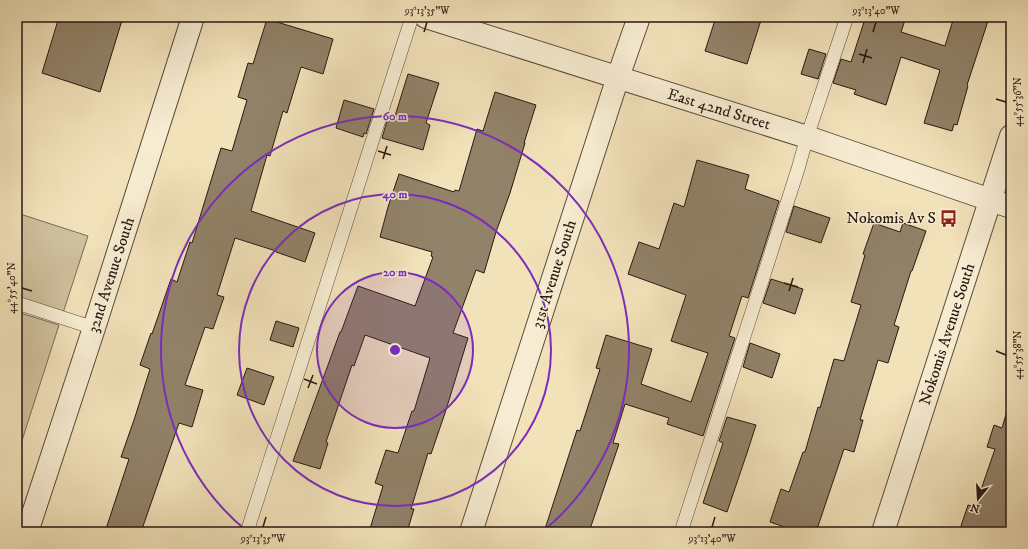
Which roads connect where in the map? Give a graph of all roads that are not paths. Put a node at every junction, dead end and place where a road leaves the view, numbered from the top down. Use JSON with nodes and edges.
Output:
{"nodes":[{"id":1,"x":193,"y":17,"type":"edge"},
{"id":2,"x":412,"y":17,"type":"edge"},
{"id":3,"x":426,"y":17,"type":"edge"},
{"id":4,"x":639,"y":17,"type":"edge"},
{"id":5,"x":847,"y":17,"type":"edge"},
{"id":6,"x":618,"y":77,"type":"junction"},
{"id":7,"x":1011,"y":136,"type":"edge"},
{"id":8,"x":807,"y":137,"type":"junction"},
{"id":9,"x":990,"y":199,"type":"junction"},
{"id":10,"x":1011,"y":207,"type":"edge"},
{"id":11,"x":17,"y":303,"type":"edge"},
{"id":12,"x":94,"y":328,"type":"junction"},
{"id":13,"x":27,"y":532,"type":"edge"},
{"id":14,"x":247,"y":532,"type":"edge"},
{"id":15,"x":471,"y":532,"type":"edge"},
{"id":16,"x":681,"y":532,"type":"edge"},
{"id":17,"x":883,"y":532,"type":"edge"}],
"edges":[{"from":1,"to":12,"type":"street","name":"32nd Avenue South"},
{"from":2,"to":14,"type":"lane"},
{"from":3,"to":6,"type":"street","name":"East 42nd Street"},
{"from":4,"to":6,"type":"street","name":"31st Avenue South"},
{"from":5,"to":8,"type":"lane"},
{"from":6,"to":8,"type":"street","name":"East 42nd Street"},
{"from":6,"to":15,"type":"street","name":"31st Avenue South"},
{"from":7,"to":9,"type":"street","name":"Nokomis Avenue South"},
{"from":8,"to":9,"type":"street","name":"East 42nd Street"},
{"from":8,"to":16,"type":"lane"},
{"from":9,"to":10,"type":"street","name":"East 42nd Street"},
{"from":9,"to":17,"type":"street","name":"Nokomis Avenue South"},
{"from":11,"to":12,"type":"lane"},
{"from":12,"to":13,"type":"street","name":"32nd Avenue South"}]}
